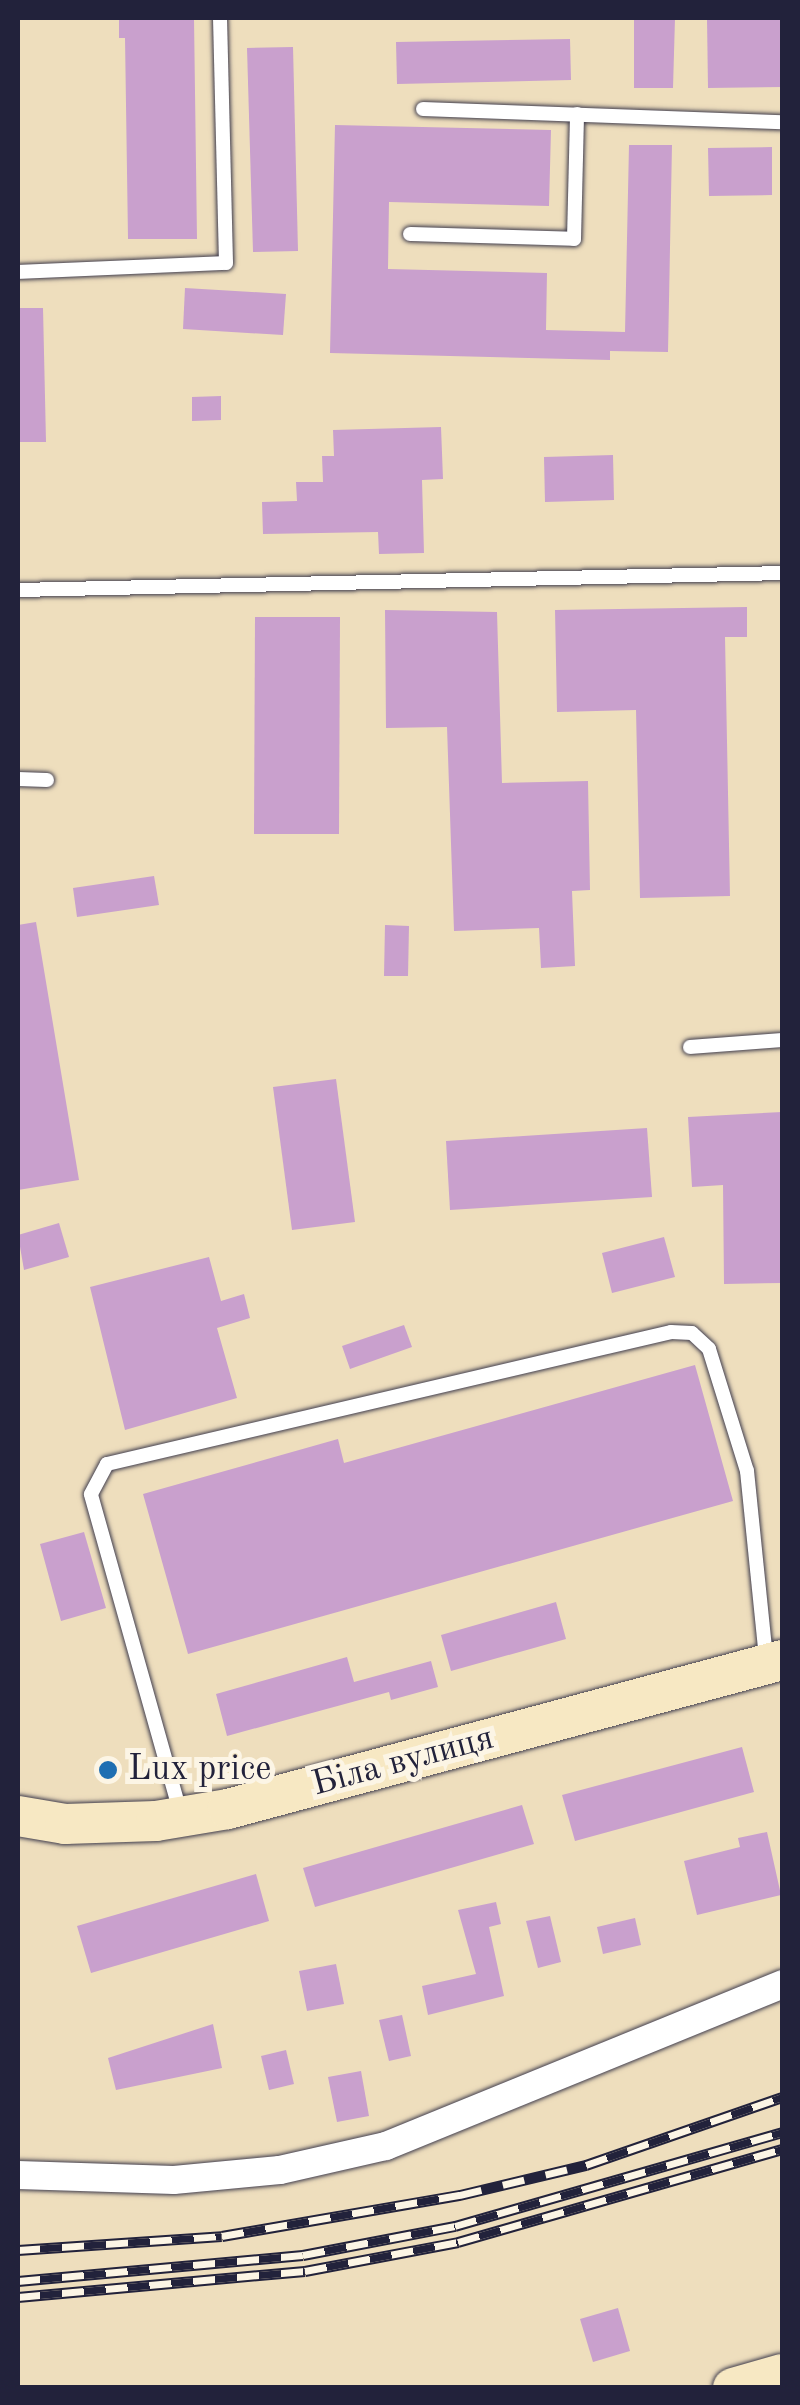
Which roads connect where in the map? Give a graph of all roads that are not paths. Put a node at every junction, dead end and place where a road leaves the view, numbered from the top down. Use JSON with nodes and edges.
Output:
{"nodes":[{"id":1,"x":220,"y":18,"type":"edge"},
{"id":2,"x":422,"y":109,"type":"dead end"},
{"id":3,"x":576,"y":114,"type":"junction"},
{"id":4,"x":782,"y":122,"type":"edge"},
{"id":5,"x":410,"y":234,"type":"dead end"},
{"id":6,"x":18,"y":272,"type":"edge"},
{"id":7,"x":782,"y":573,"type":"edge"},
{"id":8,"x":18,"y":590,"type":"edge"},
{"id":9,"x":18,"y":779,"type":"edge"},
{"id":10,"x":47,"y":780,"type":"dead end"},
{"id":11,"x":782,"y":1040,"type":"edge"},
{"id":12,"x":690,"y":1047,"type":"dead end"},
{"id":13,"x":774,"y":1662,"type":"edge"},
{"id":14,"x":18,"y":1816,"type":"edge"},
{"id":15,"x":182,"y":1817,"type":"junction"},
{"id":16,"x":782,"y":1984,"type":"edge"},
{"id":17,"x":18,"y":2175,"type":"edge"},
{"id":18,"x":782,"y":2374,"type":"edge"},
{"id":19,"x":733,"y":2388,"type":"edge"}],
"edges":[{"from":1,"to":6,"type":"lane"},
{"from":2,"to":3,"type":"lane"},
{"from":3,"to":4,"type":"lane"},
{"from":3,"to":5,"type":"lane"},
{"from":7,"to":8,"type":"lane"},
{"from":9,"to":10,"type":"lane"},
{"from":11,"to":12,"type":"lane"},
{"from":13,"to":15,"type":"street","name":"Біла вулиця"},
{"from":13,"to":15,"type":"lane"},
{"from":14,"to":15,"type":"street","name":"Біла вулиця"},
{"from":16,"to":17,"type":"street"},
{"from":18,"to":19,"type":"street"}]}
